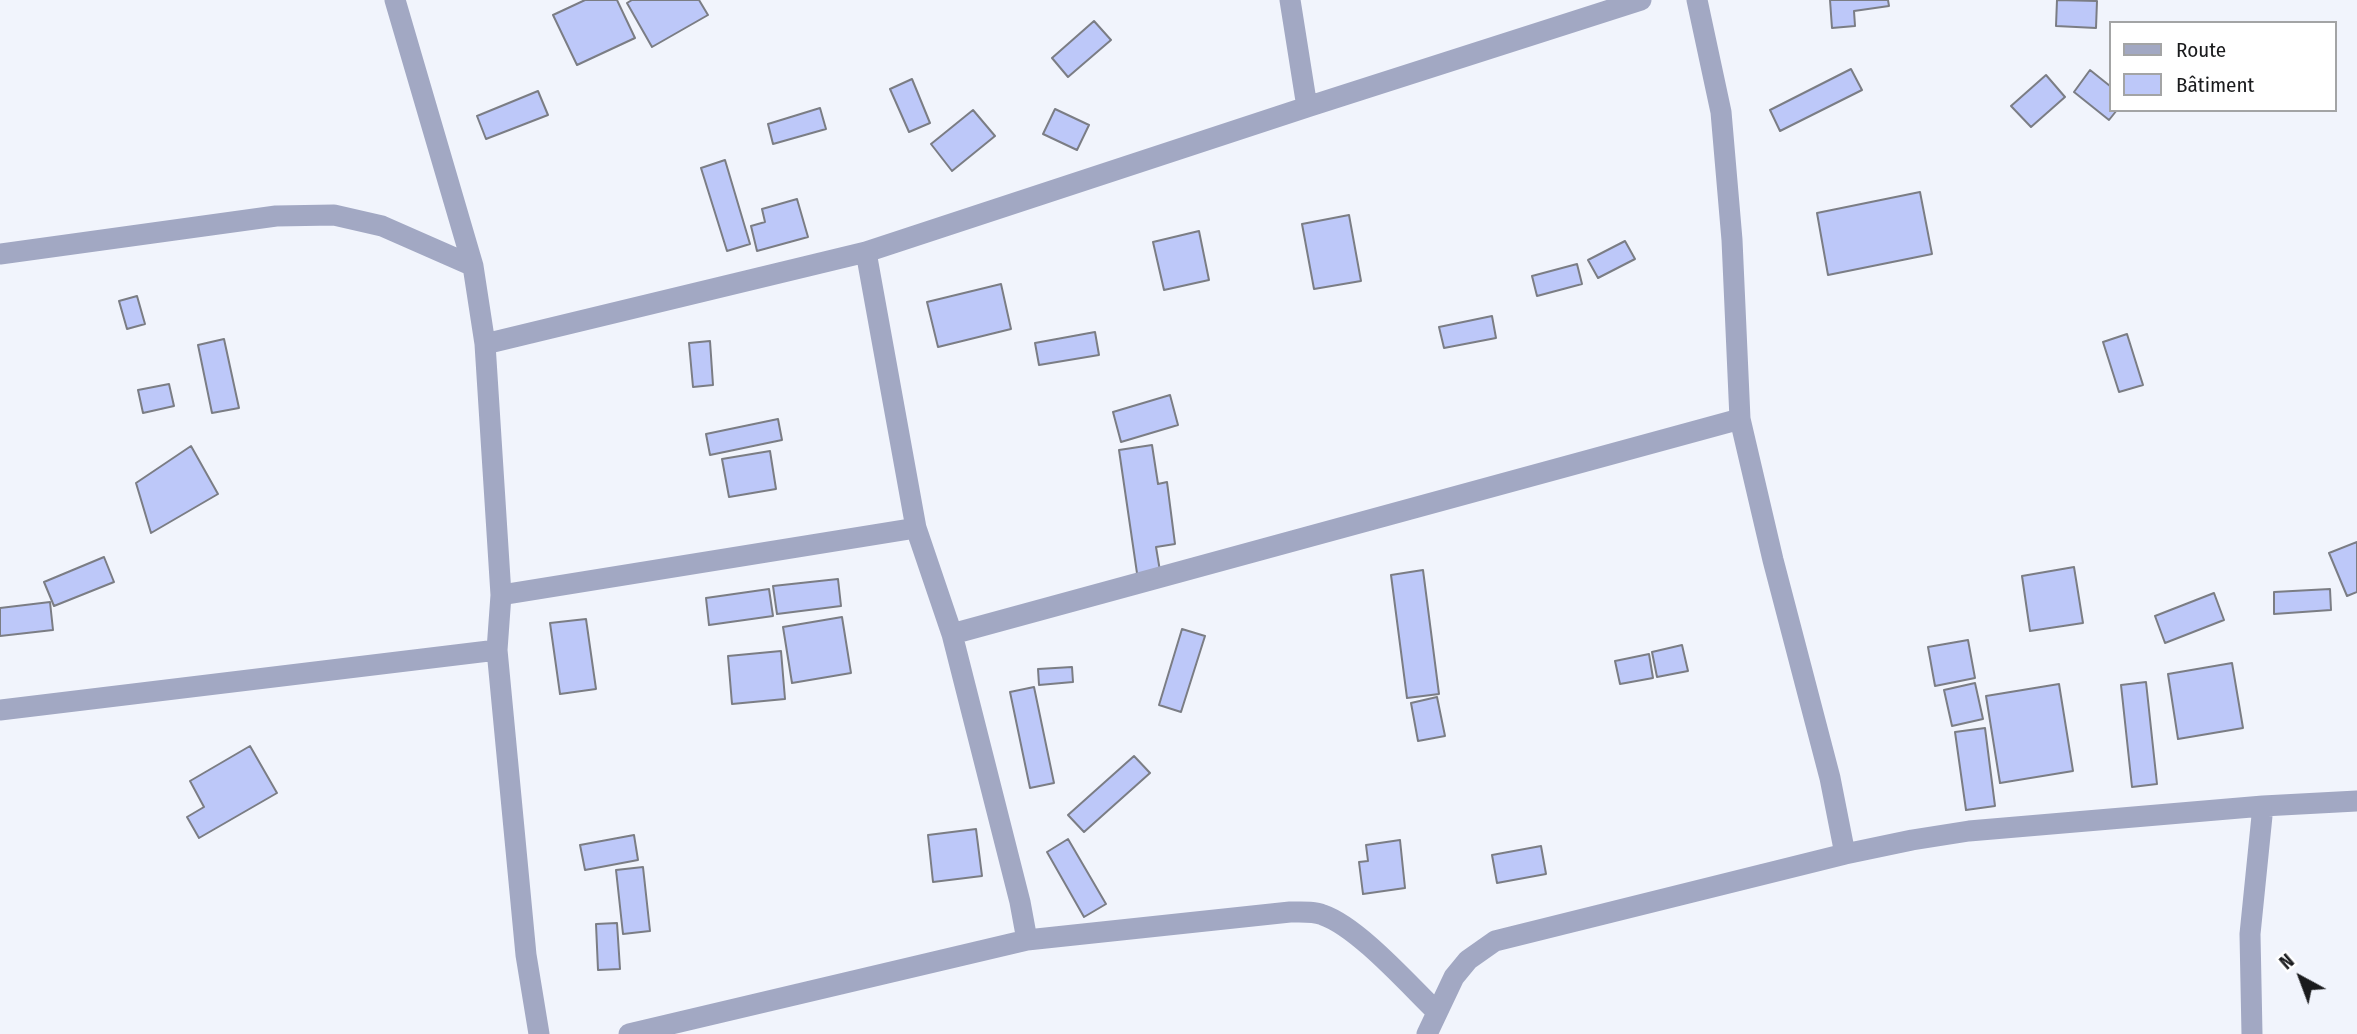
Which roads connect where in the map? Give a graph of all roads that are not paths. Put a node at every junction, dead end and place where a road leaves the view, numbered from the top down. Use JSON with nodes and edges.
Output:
{"nodes":[{"id":1,"x":395,"y":0,"type":"edge"},
{"id":2,"x":1290,"y":0,"type":"edge"},
{"id":3,"x":1641,"y":0,"type":"edge"},
{"id":4,"x":1697,"y":0,"type":"edge"},
{"id":5,"x":1307,"y":107,"type":"junction"},
{"id":6,"x":866,"y":253,"type":"junction"},
{"id":7,"x":0,"y":254,"type":"edge"},
{"id":8,"x":474,"y":266,"type":"junction"},
{"id":9,"x":485,"y":344,"type":"junction"},
{"id":10,"x":1740,"y":419,"type":"junction"},
{"id":11,"x":916,"y":528,"type":"junction"},
{"id":12,"x":501,"y":595,"type":"junction"},
{"id":13,"x":952,"y":634,"type":"junction"},
{"id":14,"x":497,"y":650,"type":"junction"},
{"id":15,"x":0,"y":710,"type":"edge"},
{"id":16,"x":2357,"y":800,"type":"edge"},
{"id":17,"x":2263,"y":806,"type":"junction"},
{"id":18,"x":1845,"y":854,"type":"junction"},
{"id":19,"x":1027,"y":940,"type":"junction"},
{"id":20,"x":1437,"y":1012,"type":"junction"},
{"id":21,"x":540,"y":1034,"type":"edge"},
{"id":22,"x":629,"y":1034,"type":"edge"},
{"id":23,"x":1427,"y":1034,"type":"edge"},
{"id":24,"x":2252,"y":1034,"type":"edge"}],
"edges":[{"from":1,"to":8,"type":"street"},
{"from":2,"to":5,"type":"street"},
{"from":3,"to":5,"type":"street"},
{"from":4,"to":10,"type":"street"},
{"from":5,"to":6,"type":"street"},
{"from":6,"to":9,"type":"street"},
{"from":6,"to":11,"type":"street"},
{"from":7,"to":8,"type":"street"},
{"from":8,"to":9,"type":"street"},
{"from":9,"to":12,"type":"street"},
{"from":10,"to":13,"type":"street"},
{"from":10,"to":18,"type":"street"},
{"from":11,"to":12,"type":"street"},
{"from":11,"to":13,"type":"street"},
{"from":12,"to":14,"type":"street"},
{"from":13,"to":19,"type":"street"},
{"from":14,"to":15,"type":"street"},
{"from":14,"to":21,"type":"street"},
{"from":16,"to":17,"type":"street"},
{"from":17,"to":18,"type":"street"},
{"from":17,"to":24,"type":"street"},
{"from":18,"to":20,"type":"street"},
{"from":19,"to":20,"type":"street"},
{"from":19,"to":22,"type":"street"},
{"from":20,"to":23,"type":"street"}]}
